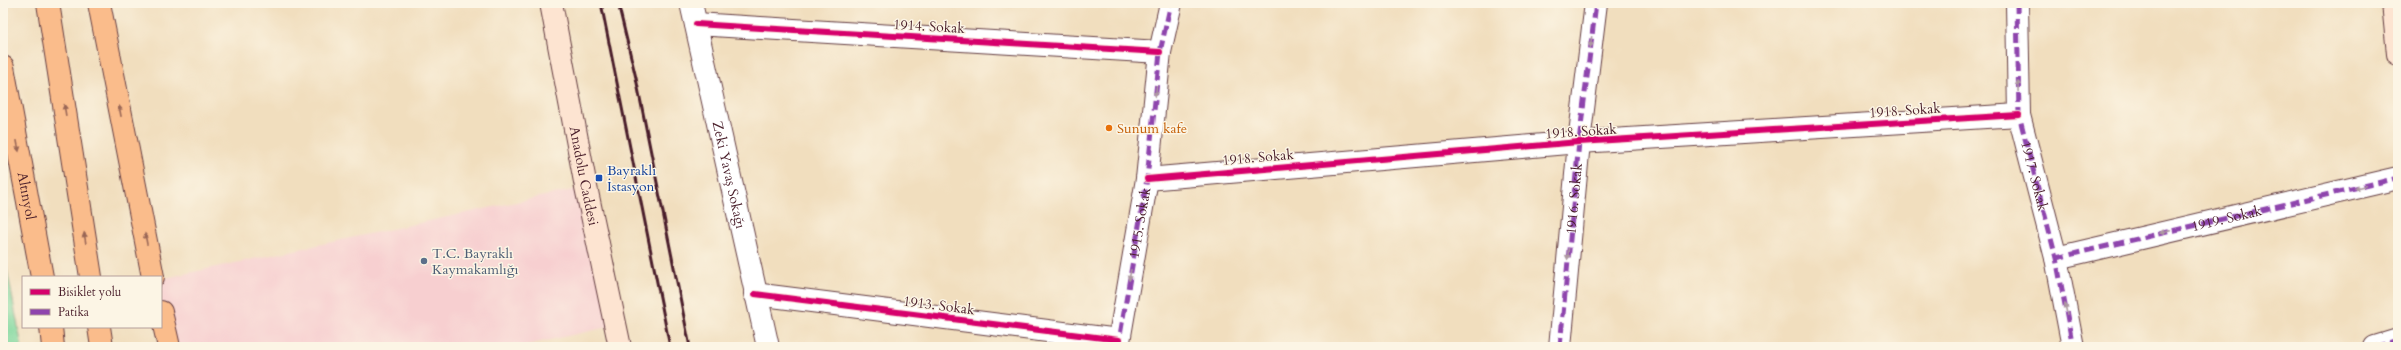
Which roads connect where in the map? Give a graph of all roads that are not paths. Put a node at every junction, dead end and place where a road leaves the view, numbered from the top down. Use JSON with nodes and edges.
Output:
{"nodes":[{"id":1,"x":48,"y":3,"type":"edge"},
{"id":2,"x":99,"y":3,"type":"edge"},
{"id":3,"x":551,"y":3,"type":"edge"},
{"id":4,"x":691,"y":3,"type":"edge"},
{"id":5,"x":1171,"y":3,"type":"edge"},
{"id":6,"x":1596,"y":3,"type":"edge"},
{"id":7,"x":2017,"y":3,"type":"edge"},
{"id":8,"x":2394,"y":3,"type":"edge"},
{"id":9,"x":696,"y":24,"type":"junction"},
{"id":10,"x":1160,"y":52,"type":"junction"},
{"id":11,"x":2398,"y":54,"type":"edge"},
{"id":12,"x":3,"y":67,"type":"edge"},
{"id":13,"x":2018,"y":115,"type":"junction"},
{"id":14,"x":1579,"y":142,"type":"junction"},
{"id":15,"x":2398,"y":178,"type":"edge"},
{"id":16,"x":1147,"y":179,"type":"junction"},
{"id":17,"x":2056,"y":258,"type":"junction"},
{"id":18,"x":42,"y":276,"type":"edge"},
{"id":19,"x":91,"y":276,"type":"edge"},
{"id":20,"x":153,"y":276,"type":"edge"},
{"id":21,"x":755,"y":294,"type":"junction"},
{"id":22,"x":162,"y":316,"type":"edge"},
{"id":23,"x":51,"y":328,"type":"edge"},
{"id":24,"x":99,"y":328,"type":"edge"},
{"id":25,"x":2398,"y":340,"type":"edge"},
{"id":26,"x":1118,"y":343,"type":"edge"},
{"id":27,"x":53,"y":347,"type":"edge"},
{"id":28,"x":102,"y":347,"type":"edge"},
{"id":29,"x":169,"y":347,"type":"edge"},
{"id":30,"x":620,"y":347,"type":"edge"},
{"id":31,"x":768,"y":347,"type":"edge"},
{"id":32,"x":1560,"y":347,"type":"edge"},
{"id":33,"x":2073,"y":347,"type":"edge"},
{"id":34,"x":2376,"y":347,"type":"edge"}],
"edges":[{"from":19,"to":1,"type":"highway","one_way":true},
{"from":20,"to":2,"type":"highway","one_way":true},
{"from":3,"to":30,"type":"main road","name":"Anadolu Caddesi"},
{"from":4,"to":9,"type":"street","name":"Zeki Yavaş Sokağı"},
{"from":5,"to":10,"type":"street","name":"1915. Sokak"},
{"from":6,"to":14,"type":"street","name":"1916. Sokak","one_way":true},
{"from":13,"to":7,"type":"street","name":"1917. Sokak","one_way":true},
{"from":8,"to":11,"type":"main road"},
{"from":9,"to":10,"type":"street","name":"1914. Sokak"},
{"from":9,"to":21,"type":"street","name":"Zeki Yavaş Sokağı"},
{"from":10,"to":16,"type":"street","name":"1915. Sokak","one_way":true},
{"from":12,"to":18,"type":"highway","name":"Altınyol","one_way":true},
{"from":13,"to":14,"type":"street","name":"1918. Sokak"},
{"from":13,"to":17,"type":"street","name":"1917. Sokak"},
{"from":14,"to":16,"type":"street","name":"1918. Sokak"},
{"from":14,"to":32,"type":"street","name":"1916. Sokak","one_way":true},
{"from":15,"to":17,"type":"street","name":"1919. Sokak","one_way":true},
{"from":16,"to":26,"type":"street","name":"1915. Sokak","one_way":true},
{"from":33,"to":17,"type":"street","name":"1917. Sokak","one_way":true},
{"from":21,"to":26,"type":"street","name":"1913. Sokak"},
{"from":21,"to":31,"type":"street","name":"Zeki Yavaş Sokağı"},
{"from":22,"to":29,"type":"highway"},
{"from":23,"to":27,"type":"highway"},
{"from":24,"to":28,"type":"highway"},
{"from":25,"to":34,"type":"street"}]}
